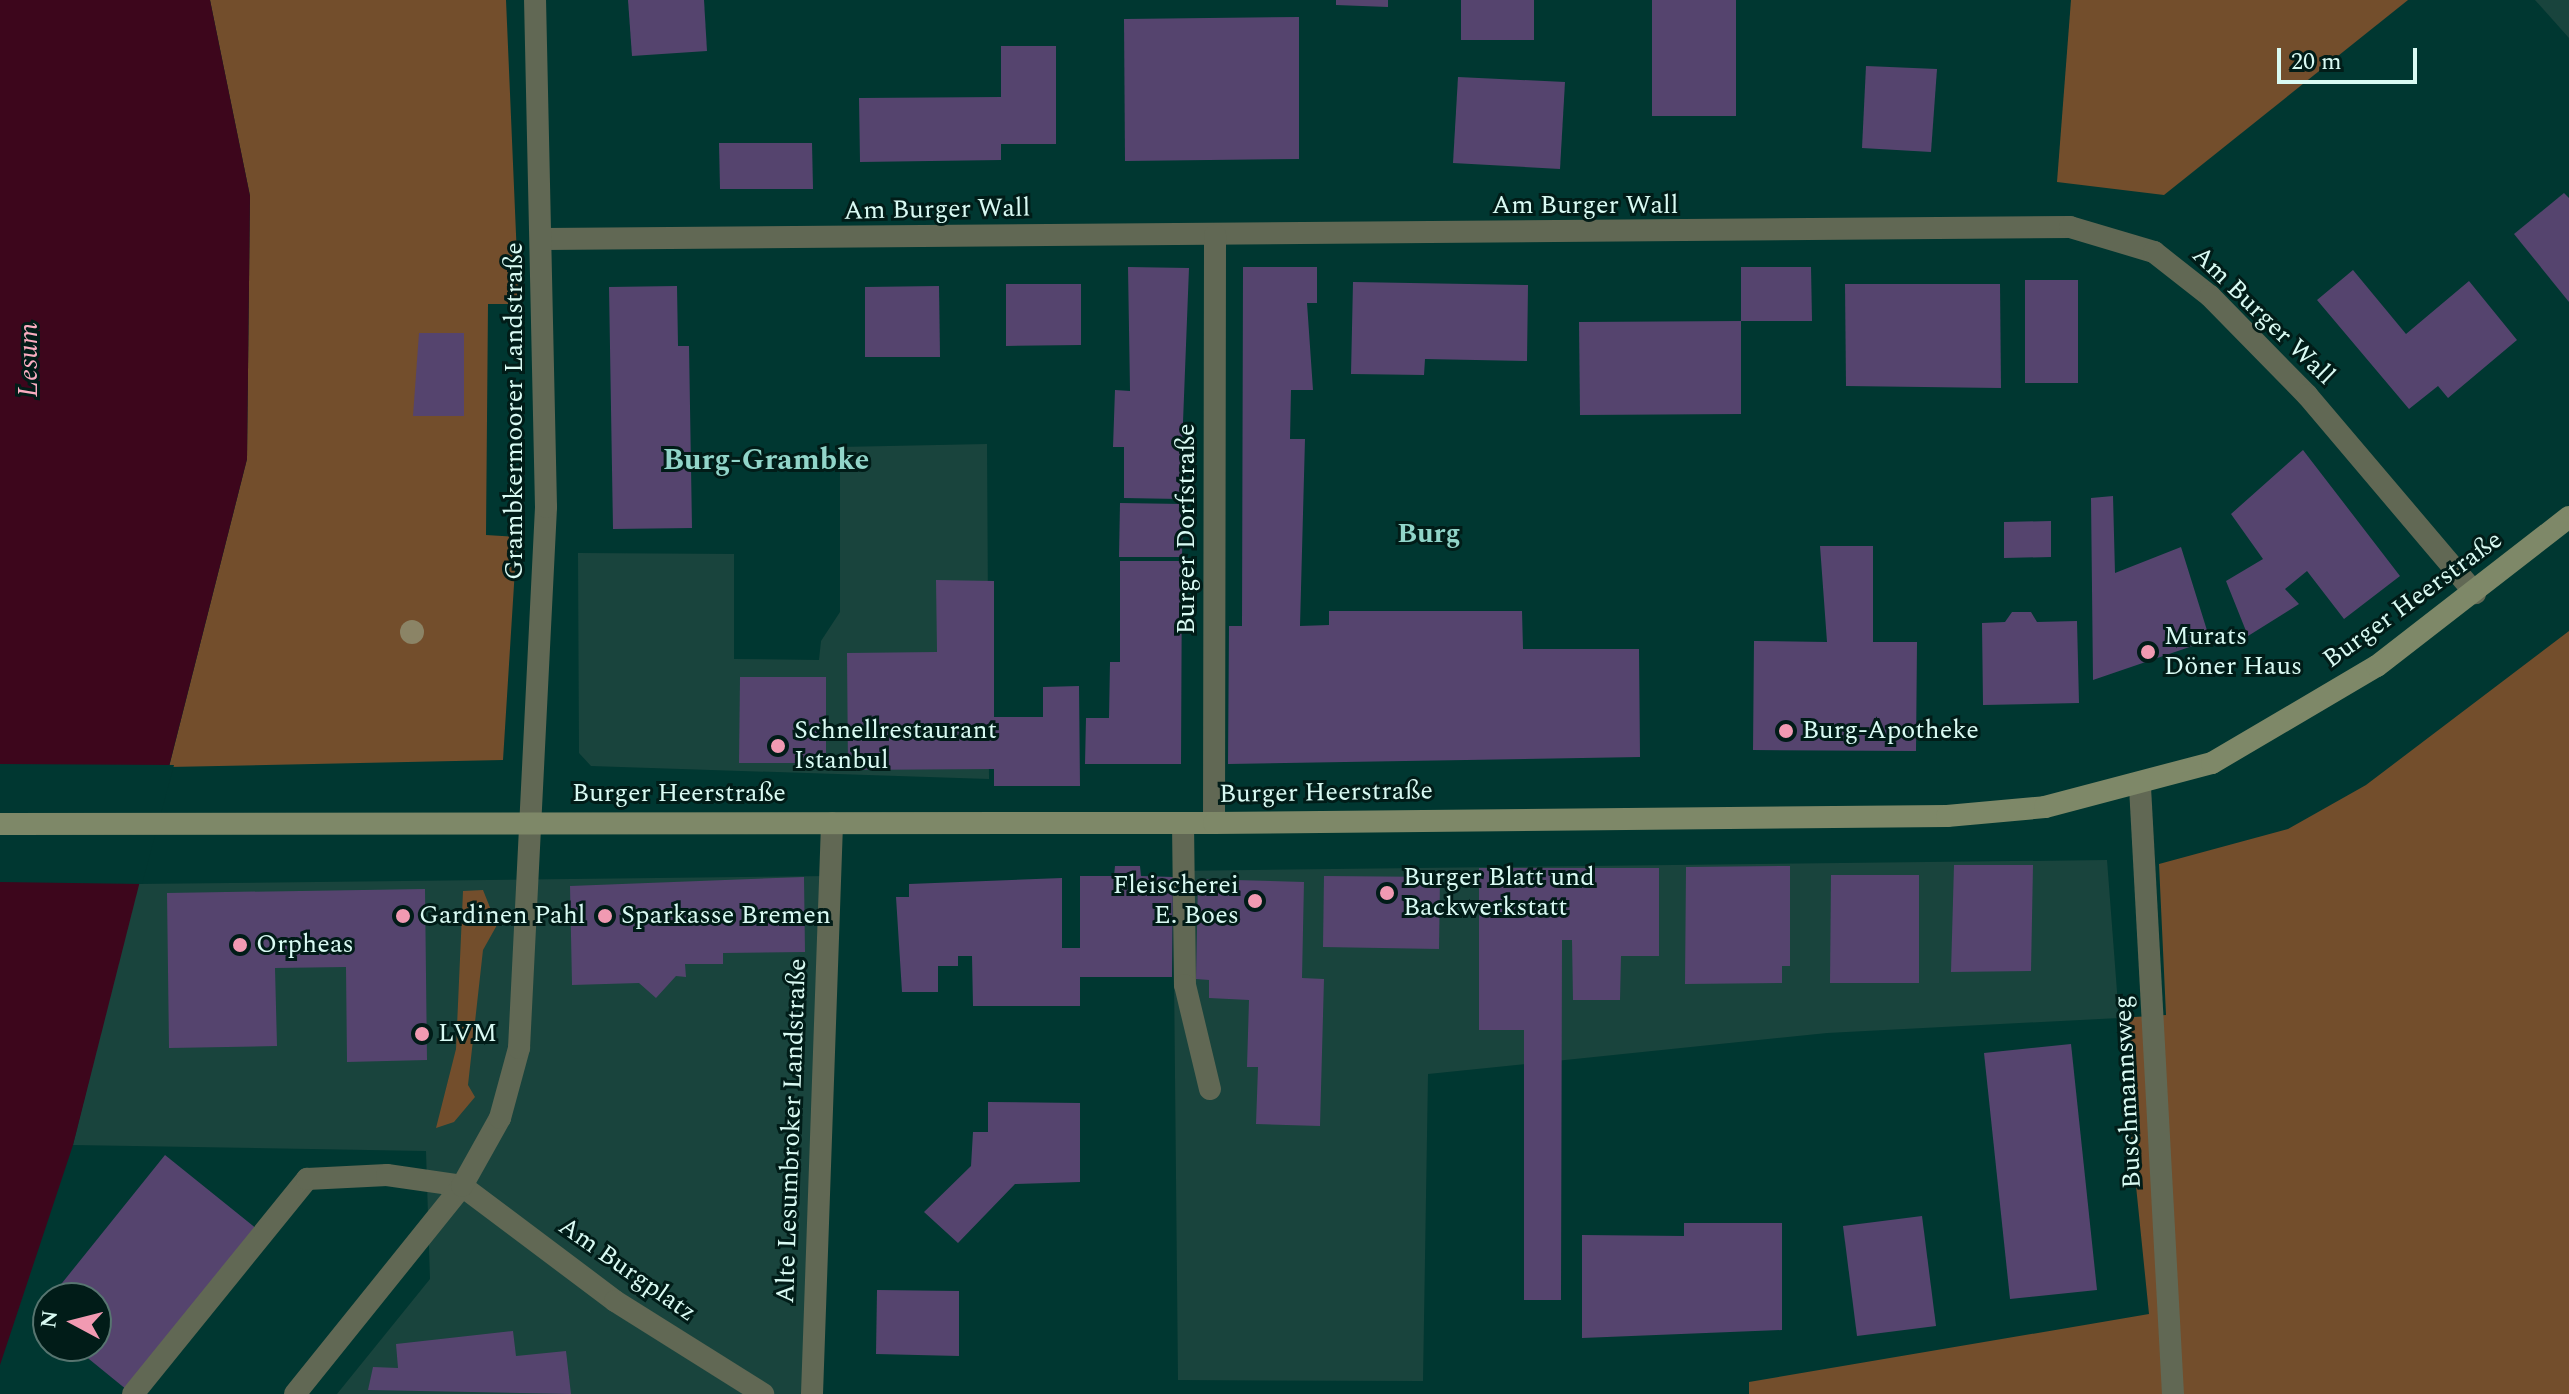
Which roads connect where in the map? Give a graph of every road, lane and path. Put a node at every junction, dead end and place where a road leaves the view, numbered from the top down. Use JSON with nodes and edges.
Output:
{"nodes":[{"id":1,"x":535,"y":0,"type":"edge"},
{"id":2,"x":1215,"y":235,"type":"junction"},
{"id":3,"x":544,"y":239,"type":"junction"},
{"id":4,"x":2569,"y":517,"type":"edge"},
{"id":5,"x":2475,"y":593,"type":"junction"},
{"id":6,"x":2140,"y":787,"type":"junction"},
{"id":7,"x":530,"y":822,"type":"junction"},
{"id":8,"x":832,"y":823,"type":"junction"},
{"id":9,"x":1183,"y":823,"type":"junction"},
{"id":10,"x":1214,"y":823,"type":"junction"},
{"id":11,"x":0,"y":824,"type":"edge"},
{"id":12,"x":1210,"y":1089,"type":"dead end"},
{"id":13,"x":462,"y":1186,"type":"junction"},
{"id":14,"x":133,"y":1394,"type":"edge"},
{"id":15,"x":295,"y":1394,"type":"edge"},
{"id":16,"x":763,"y":1394,"type":"edge"},
{"id":17,"x":812,"y":1394,"type":"edge"},
{"id":18,"x":2173,"y":1394,"type":"edge"}],
"edges":[{"from":1,"to":3,"type":"street","name":"Grambkermoorer Landstraße"},
{"from":2,"to":3,"type":"street","name":"Am Burger Wall"},
{"from":2,"to":5,"type":"street","name":"Am Burger Wall"},
{"from":2,"to":10,"type":"street","name":"Burger Dorfstraße"},
{"from":3,"to":7,"type":"street","name":"Grambkermoorer Landstraße"},
{"from":4,"to":5,"type":"main road","name":"Burger Heerstraße"},
{"from":5,"to":6,"type":"main road","name":"Burger Heerstraße"},
{"from":6,"to":10,"type":"main road","name":"Burger Heerstraße"},
{"from":6,"to":18,"type":"street","name":"Buschmannsweg"},
{"from":7,"to":8,"type":"main road","name":"Burger Heerstraße"},
{"from":7,"to":11,"type":"main road","name":"Burger Heerstraße"},
{"from":7,"to":13,"type":"street","name":"Grambkermoorer Landstraße"},
{"from":8,"to":9,"type":"main road","name":"Burger Heerstraße"},
{"from":8,"to":17,"type":"street","name":"Alte Lesumbroker Landstraße"},
{"from":9,"to":10,"type":"main road","name":"Burger Heerstraße"},
{"from":9,"to":12,"type":"street"},
{"from":13,"to":14,"type":"street"},
{"from":13,"to":15,"type":"street","name":"Grambkermoorer Landstraße"},
{"from":13,"to":16,"type":"street","name":"Am Burgplatz"}]}
